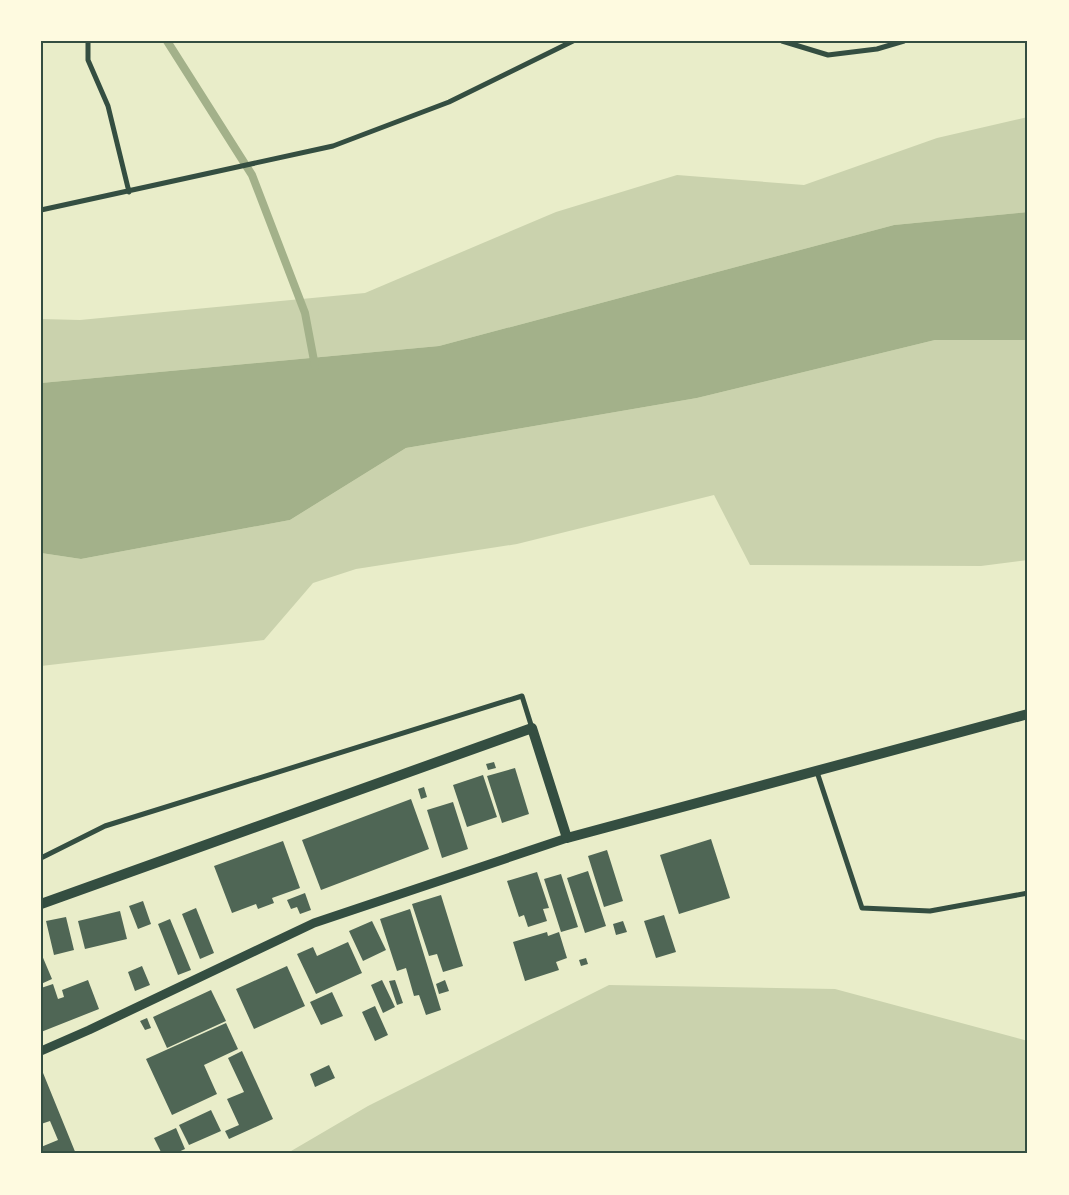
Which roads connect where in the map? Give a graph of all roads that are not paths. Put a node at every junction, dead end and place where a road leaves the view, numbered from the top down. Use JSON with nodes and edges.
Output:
{"nodes":[{"id":1,"x":88,"y":41,"type":"edge"},
{"id":2,"x":573,"y":41,"type":"edge"},
{"id":3,"x":782,"y":41,"type":"edge"},
{"id":4,"x":904,"y":41,"type":"edge"},
{"id":5,"x":129,"y":192,"type":"junction"},
{"id":6,"x":41,"y":210,"type":"edge"},
{"id":7,"x":1028,"y":714,"type":"edge"},
{"id":8,"x":532,"y":728,"type":"junction"},
{"id":9,"x":817,"y":772,"type":"junction"},
{"id":10,"x":567,"y":838,"type":"junction"},
{"id":11,"x":41,"y":858,"type":"edge"},
{"id":12,"x":1028,"y":893,"type":"edge"},
{"id":13,"x":41,"y":904,"type":"edge"},
{"id":14,"x":41,"y":1051,"type":"edge"}],
"edges":[{"from":1,"to":5,"type":"street"},
{"from":2,"to":5,"type":"street"},
{"from":3,"to":4,"type":"street"},
{"from":5,"to":6,"type":"street"},
{"from":7,"to":9,"type":"main road"},
{"from":8,"to":10,"type":"main road"},
{"from":8,"to":11,"type":"street"},
{"from":8,"to":13,"type":"main road"},
{"from":9,"to":10,"type":"main road"},
{"from":9,"to":12,"type":"street"},
{"from":10,"to":14,"type":"street"}]}
